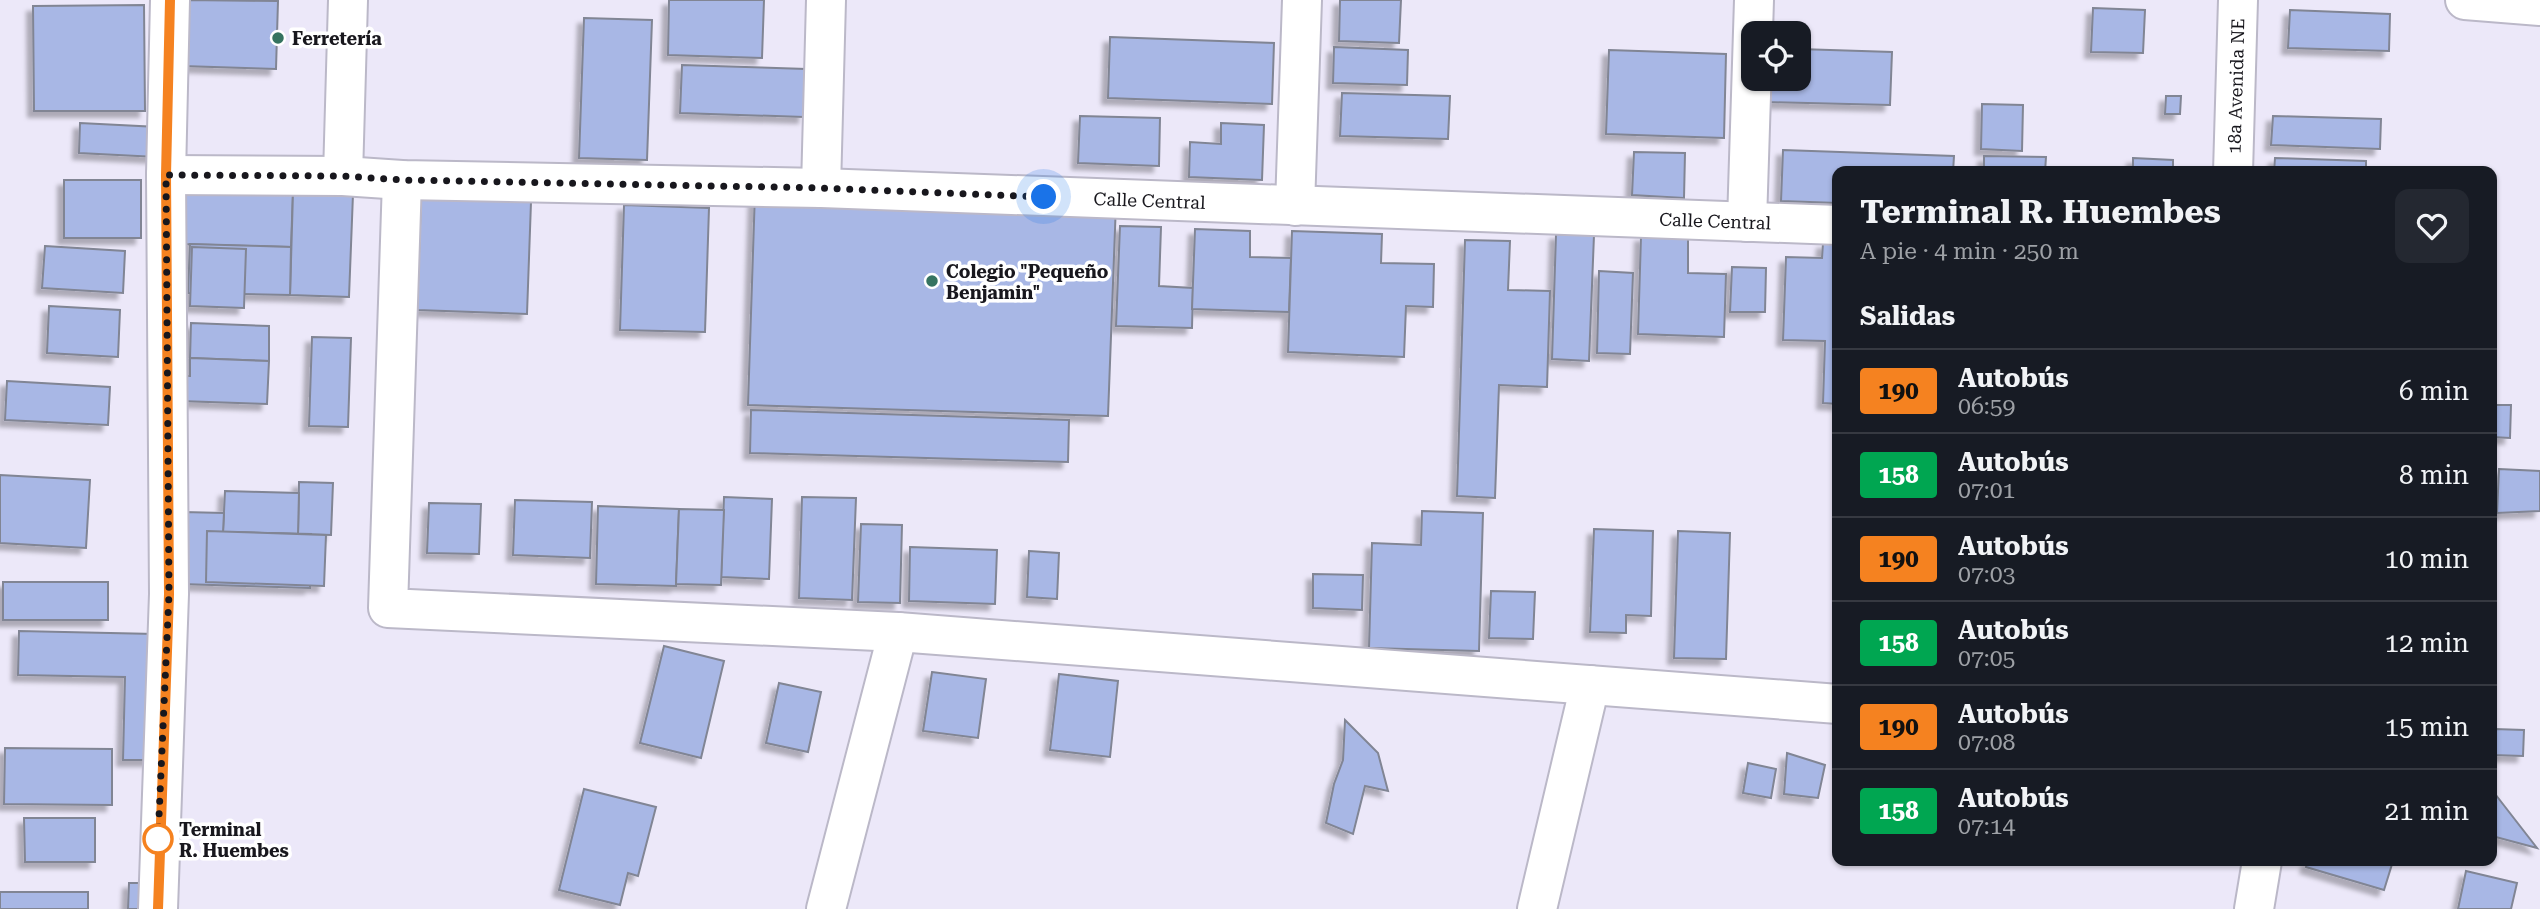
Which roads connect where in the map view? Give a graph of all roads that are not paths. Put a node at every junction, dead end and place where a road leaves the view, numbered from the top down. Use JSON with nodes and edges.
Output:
{"nodes":[{"id":1,"x":170,"y":0,"type":"edge"},
{"id":2,"x":348,"y":0,"type":"edge"},
{"id":3,"x":826,"y":0,"type":"edge"},
{"id":4,"x":1302,"y":0,"type":"edge"},
{"id":5,"x":1754,"y":0,"type":"edge"},
{"id":6,"x":2238,"y":0,"type":"edge"},
{"id":7,"x":2465,"y":0,"type":"edge"},
{"id":8,"x":2540,"y":6,"type":"edge"},
{"id":9,"x":2233,"y":166,"type":"edge"},
{"id":10,"x":166,"y":175,"type":"junction"},
{"id":11,"x":342,"y":176,"type":"junction"},
{"id":12,"x":402,"y":180,"type":"junction"},
{"id":13,"x":821,"y":188,"type":"junction"},
{"id":14,"x":1295,"y":206,"type":"junction"},
{"id":15,"x":1747,"y":222,"type":"junction"},
{"id":16,"x":1832,"y":225,"type":"edge"},
{"id":17,"x":898,"y":632,"type":"junction"},
{"id":18,"x":1590,"y":685,"type":"junction"},
{"id":19,"x":1832,"y":704,"type":"edge"},
{"id":20,"x":2261,"y":866,"type":"edge"},
{"id":21,"x":158,"y":909,"type":"edge"},
{"id":22,"x":826,"y":909,"type":"edge"},
{"id":23,"x":1537,"y":909,"type":"edge"},
{"id":24,"x":2254,"y":909,"type":"edge"}],
"edges":[{"from":1,"to":10,"type":"street"},
{"from":2,"to":11,"type":"street"},
{"from":3,"to":13,"type":"street"},
{"from":4,"to":14,"type":"street"},
{"from":5,"to":15,"type":"street"},
{"from":6,"to":9,"type":"street","name":"18a Avenida NE"},
{"from":7,"to":8,"type":"street"},
{"from":10,"to":11,"type":"street","name":"Calle Central"},
{"from":10,"to":21,"type":"street"},
{"from":11,"to":12,"type":"street","name":"Calle Central"},
{"from":12,"to":13,"type":"street","name":"Calle Central"},
{"from":12,"to":17,"type":"street"},
{"from":13,"to":14,"type":"street","name":"Calle Central"},
{"from":14,"to":15,"type":"street","name":"Calle Central"},
{"from":15,"to":16,"type":"street","name":"Calle Central"},
{"from":17,"to":18,"type":"street"},
{"from":17,"to":22,"type":"street"},
{"from":18,"to":19,"type":"street"},
{"from":18,"to":23,"type":"street"},
{"from":20,"to":24,"type":"street"}]}
